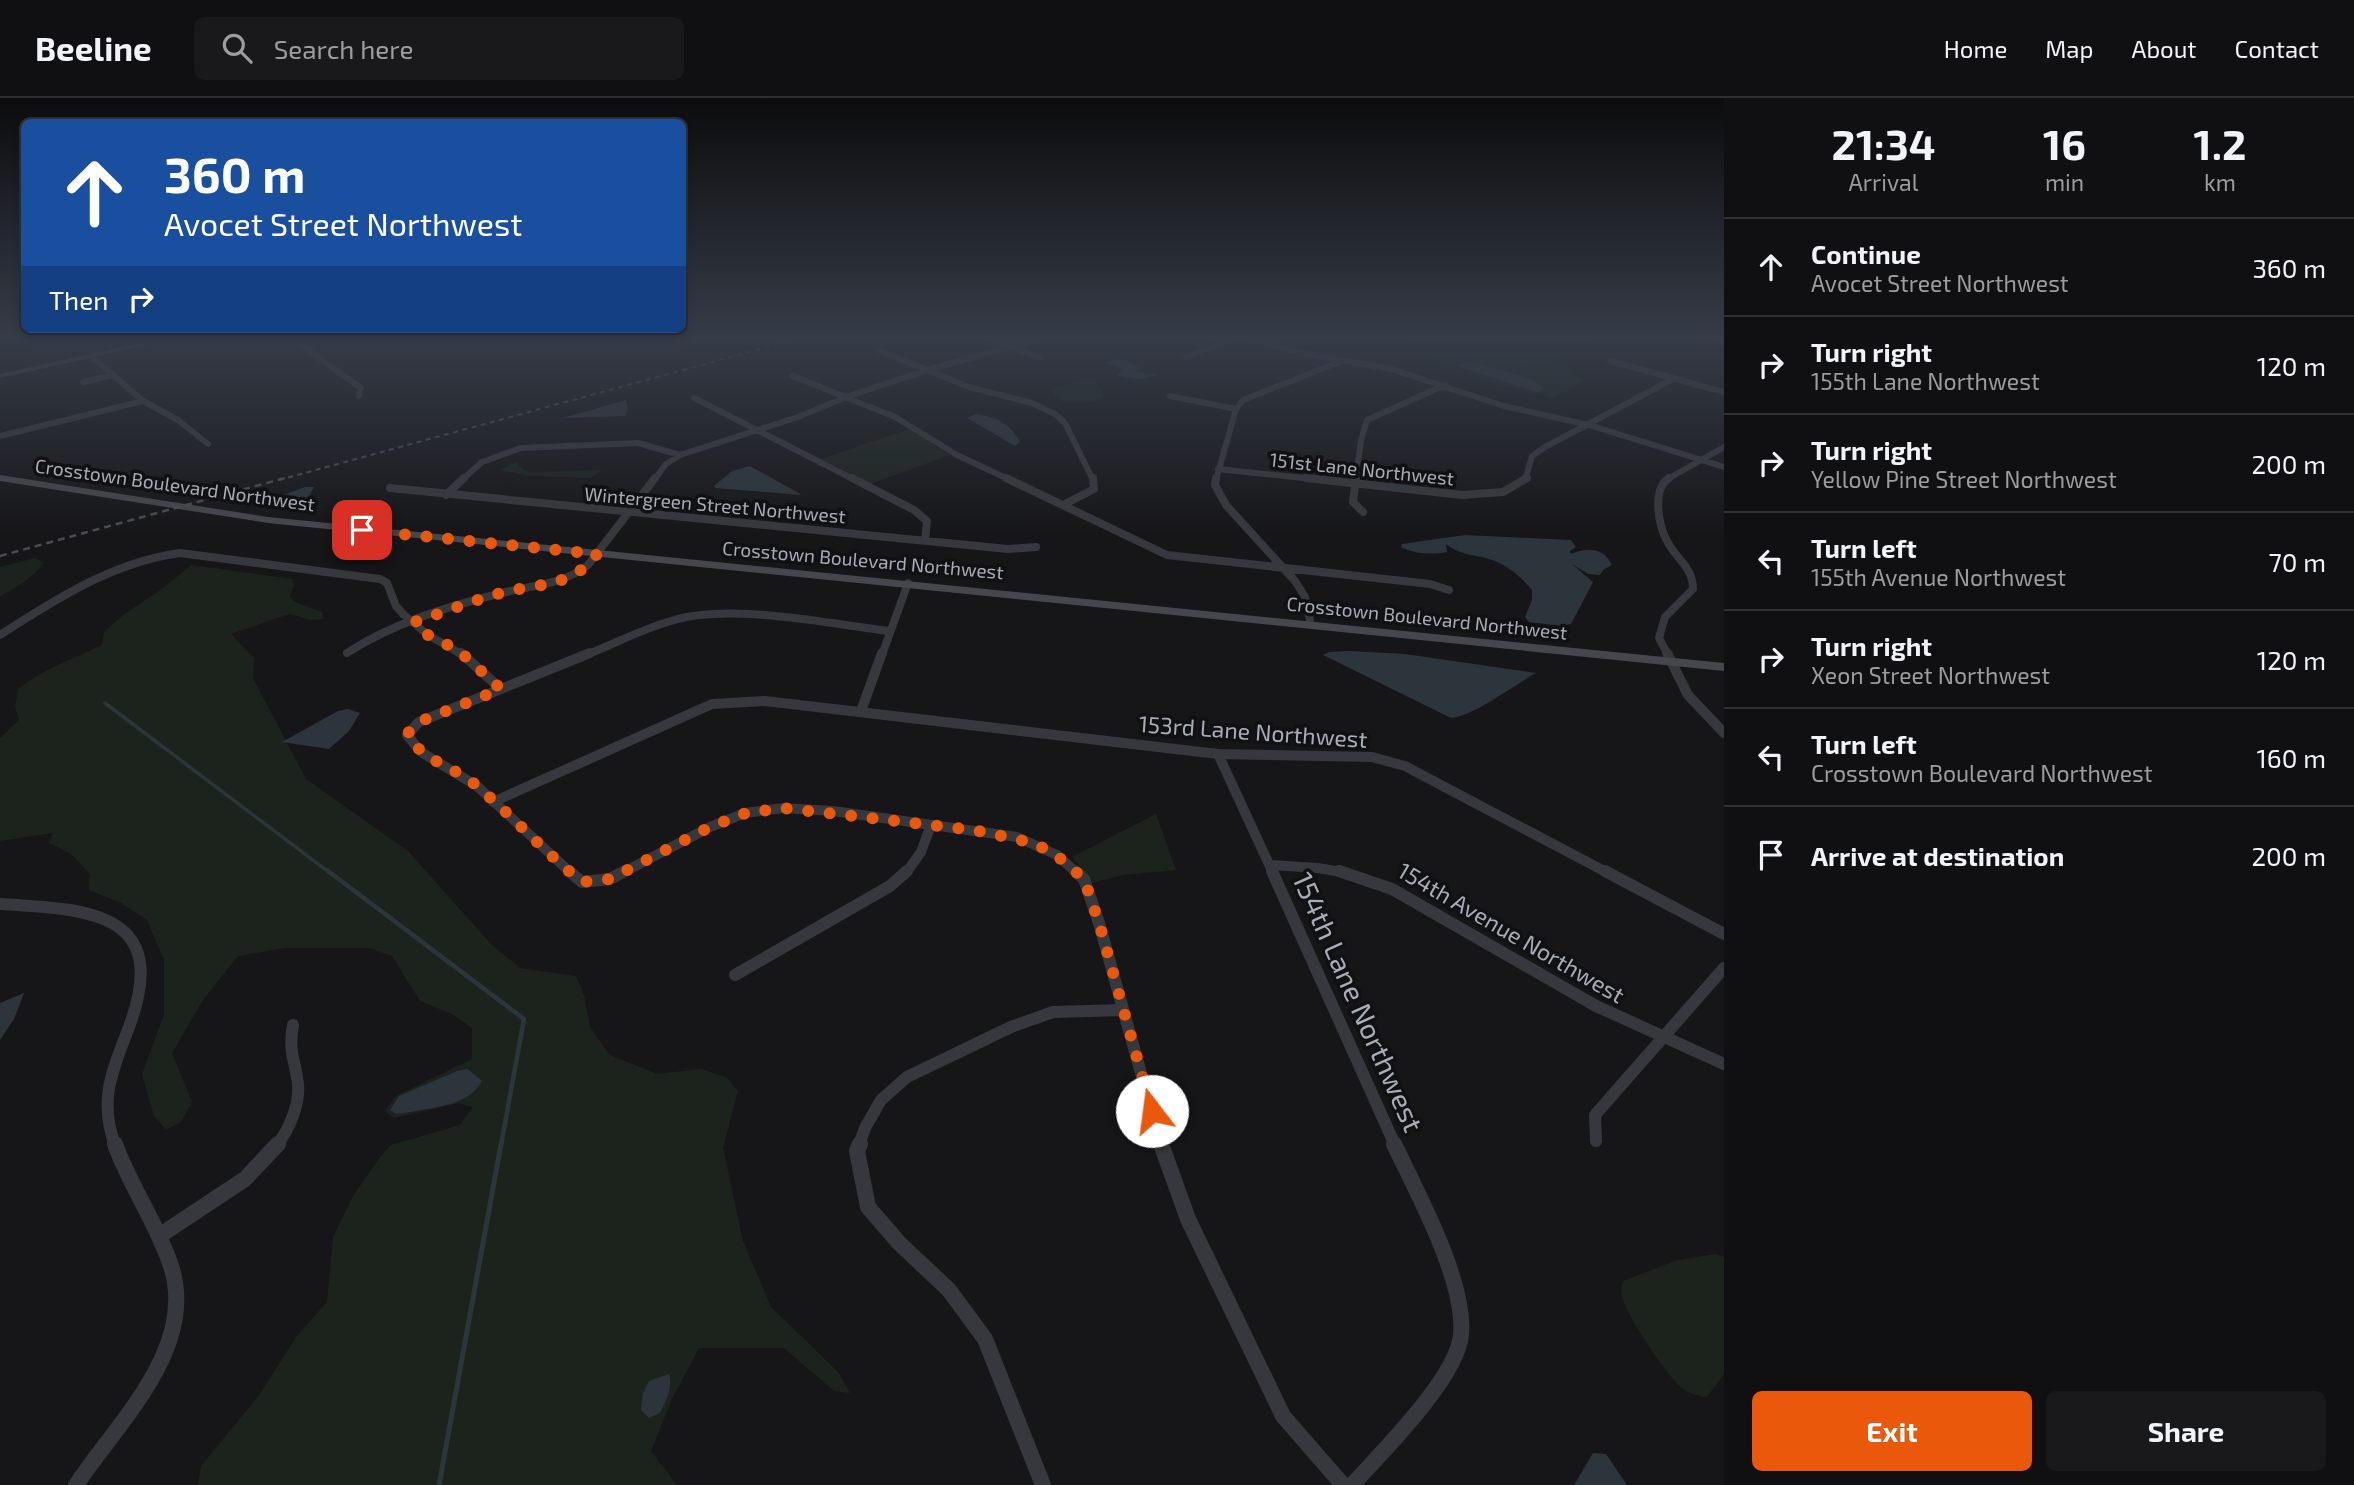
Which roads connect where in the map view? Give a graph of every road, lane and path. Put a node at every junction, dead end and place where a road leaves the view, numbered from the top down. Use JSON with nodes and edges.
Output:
{"nodes":[{"id":1,"x":132,"y":404,"type":"edge"},
{"id":2,"x":148,"y":404,"type":"edge"},
{"id":3,"x":706,"y":404,"type":"edge"},
{"id":4,"x":831,"y":404,"type":"edge"},
{"id":5,"x":862,"y":404,"type":"edge"},
{"id":6,"x":1033,"y":404,"type":"edge"},
{"id":7,"x":1206,"y":404,"type":"edge"},
{"id":8,"x":1241,"y":404,"type":"edge"},
{"id":9,"x":1404,"y":404,"type":"edge"},
{"id":10,"x":1497,"y":404,"type":"edge"},
{"id":11,"x":1628,"y":404,"type":"edge"},
{"id":12,"x":1236,"y":410,"type":"junction"},
{"id":13,"x":1590,"y":425,"type":"junction"},
{"id":14,"x":758,"y":429,"type":"junction"},
{"id":15,"x":0,"y":436,"type":"edge"},
{"id":16,"x":208,"y":444,"type":"dead end"},
{"id":17,"x":1724,"y":447,"type":"edge"},
{"id":18,"x":680,"y":455,"type":"junction"},
{"id":19,"x":1702,"y":460,"type":"junction"},
{"id":20,"x":1724,"y":467,"type":"edge"},
{"id":21,"x":1218,"y":469,"type":"junction"},
{"id":22,"x":0,"y":478,"type":"edge"},
{"id":23,"x":1356,"y":484,"type":"junction"},
{"id":24,"x":390,"y":488,"type":"dead end"},
{"id":25,"x":446,"y":495,"type":"junction"},
{"id":26,"x":1065,"y":504,"type":"junction"},
{"id":27,"x":627,"y":512,"type":"junction"},
{"id":28,"x":1363,"y":512,"type":"dead end"},
{"id":29,"x":925,"y":541,"type":"junction"},
{"id":30,"x":1036,"y":547,"type":"dead end"},
{"id":31,"x":597,"y":554,"type":"junction"},
{"id":32,"x":1287,"y":570,"type":"junction"},
{"id":33,"x":908,"y":583,"type":"junction"},
{"id":34,"x":1449,"y":590,"type":"dead end"},
{"id":35,"x":414,"y":622,"type":"junction"},
{"id":36,"x":1311,"y":625,"type":"junction"},
{"id":37,"x":890,"y":631,"type":"junction"},
{"id":38,"x":0,"y":635,"type":"edge"},
{"id":39,"x":347,"y":653,"type":"dead end"},
{"id":40,"x":1670,"y":662,"type":"junction"},
{"id":41,"x":1724,"y":667,"type":"edge"},
{"id":42,"x":501,"y":689,"type":"junction"},
{"id":43,"x":860,"y":711,"type":"junction"},
{"id":44,"x":1724,"y":733,"type":"edge"},
{"id":45,"x":1218,"y":754,"type":"junction"},
{"id":46,"x":493,"y":802,"type":"junction"},
{"id":47,"x":931,"y":825,"type":"junction"},
{"id":48,"x":1271,"y":865,"type":"junction"},
{"id":49,"x":0,"y":904,"type":"edge"},
{"id":50,"x":1724,"y":934,"type":"edge"},
{"id":51,"x":1724,"y":968,"type":"edge"},
{"id":52,"x":735,"y":975,"type":"dead end"},
{"id":53,"x":1123,"y":1010,"type":"junction"},
{"id":54,"x":293,"y":1025,"type":"dead end"},
{"id":55,"x":1660,"y":1039,"type":"junction"},
{"id":56,"x":1724,"y":1064,"type":"edge"},
{"id":57,"x":1596,"y":1141,"type":"dead end"},
{"id":58,"x":159,"y":1236,"type":"junction"},
{"id":59,"x":76,"y":1485,"type":"edge"},
{"id":60,"x":1043,"y":1485,"type":"edge"},
{"id":61,"x":1343,"y":1485,"type":"edge"},
{"id":62,"x":1352,"y":1485,"type":"edge"}],
"edges":[{"from":1,"to":15,"type":"street"},
{"from":2,"to":16,"type":"street"},
{"from":3,"to":14,"type":"street"},
{"from":4,"to":14,"type":"street"},
{"from":5,"to":26,"type":"street"},
{"from":6,"to":26,"type":"street"},
{"from":7,"to":12,"type":"street"},
{"from":8,"to":12,"type":"street"},
{"from":9,"to":23,"type":"street"},
{"from":10,"to":13,"type":"street"},
{"from":11,"to":13,"type":"street"},
{"from":12,"to":21,"type":"street"},
{"from":13,"to":19,"type":"street"},
{"from":13,"to":23,"type":"street","name":"151st Lane Northwest"},
{"from":14,"to":18,"type":"street"},
{"from":14,"to":29,"type":"street"},
{"from":17,"to":19,"type":"street"},
{"from":18,"to":25,"type":"street"},
{"from":18,"to":27,"type":"street"},
{"from":19,"to":20,"type":"street"},
{"from":19,"to":40,"type":"street"},
{"from":21,"to":23,"type":"street","name":"151st Lane Northwest"},
{"from":21,"to":32,"type":"street"},
{"from":22,"to":31,"type":"street","name":"Crosstown Boulevard Northwest"},
{"from":23,"to":28,"type":"street"},
{"from":24,"to":25,"type":"street","name":"Wintergreen Street Northwest"},
{"from":25,"to":27,"type":"street","name":"Wintergreen Street Northwest"},
{"from":26,"to":32,"type":"street"},
{"from":27,"to":29,"type":"street","name":"Wintergreen Street Northwest"},
{"from":27,"to":31,"type":"street"},
{"from":29,"to":30,"type":"street","name":"Wintergreen Street Northwest"},
{"from":31,"to":33,"type":"street","name":"Crosstown Boulevard Northwest"},
{"from":31,"to":35,"type":"street"},
{"from":32,"to":34,"type":"street"},
{"from":32,"to":36,"type":"street"},
{"from":33,"to":36,"type":"street","name":"Crosstown Boulevard Northwest"},
{"from":33,"to":37,"type":"street"},
{"from":35,"to":38,"type":"street"},
{"from":35,"to":39,"type":"street"},
{"from":35,"to":42,"type":"street"},
{"from":36,"to":40,"type":"street","name":"Crosstown Boulevard Northwest"},
{"from":37,"to":42,"type":"street"},
{"from":37,"to":43,"type":"street"},
{"from":40,"to":41,"type":"street","name":"Crosstown Boulevard Northwest"},
{"from":40,"to":44,"type":"street"},
{"from":42,"to":46,"type":"street"},
{"from":43,"to":45,"type":"street","name":"153rd Lane Northwest"},
{"from":43,"to":46,"type":"street","name":"153rd Lane Northwest"},
{"from":45,"to":48,"type":"street","name":"154th Lane Northwest"},
{"from":45,"to":50,"type":"street","name":"153rd Lane Northwest"},
{"from":46,"to":47,"type":"street"},
{"from":47,"to":52,"type":"street"},
{"from":47,"to":53,"type":"street"},
{"from":48,"to":55,"type":"street","name":"154th Avenue Northwest"},
{"from":48,"to":62,"type":"street","name":"154th Lane Northwest"},
{"from":49,"to":58,"type":"street"},
{"from":51,"to":55,"type":"street"},
{"from":53,"to":60,"type":"street"},
{"from":53,"to":61,"type":"street"},
{"from":54,"to":58,"type":"street"},
{"from":55,"to":56,"type":"street","name":"154th Avenue Northwest"},
{"from":55,"to":57,"type":"street"},
{"from":58,"to":59,"type":"street"}]}
